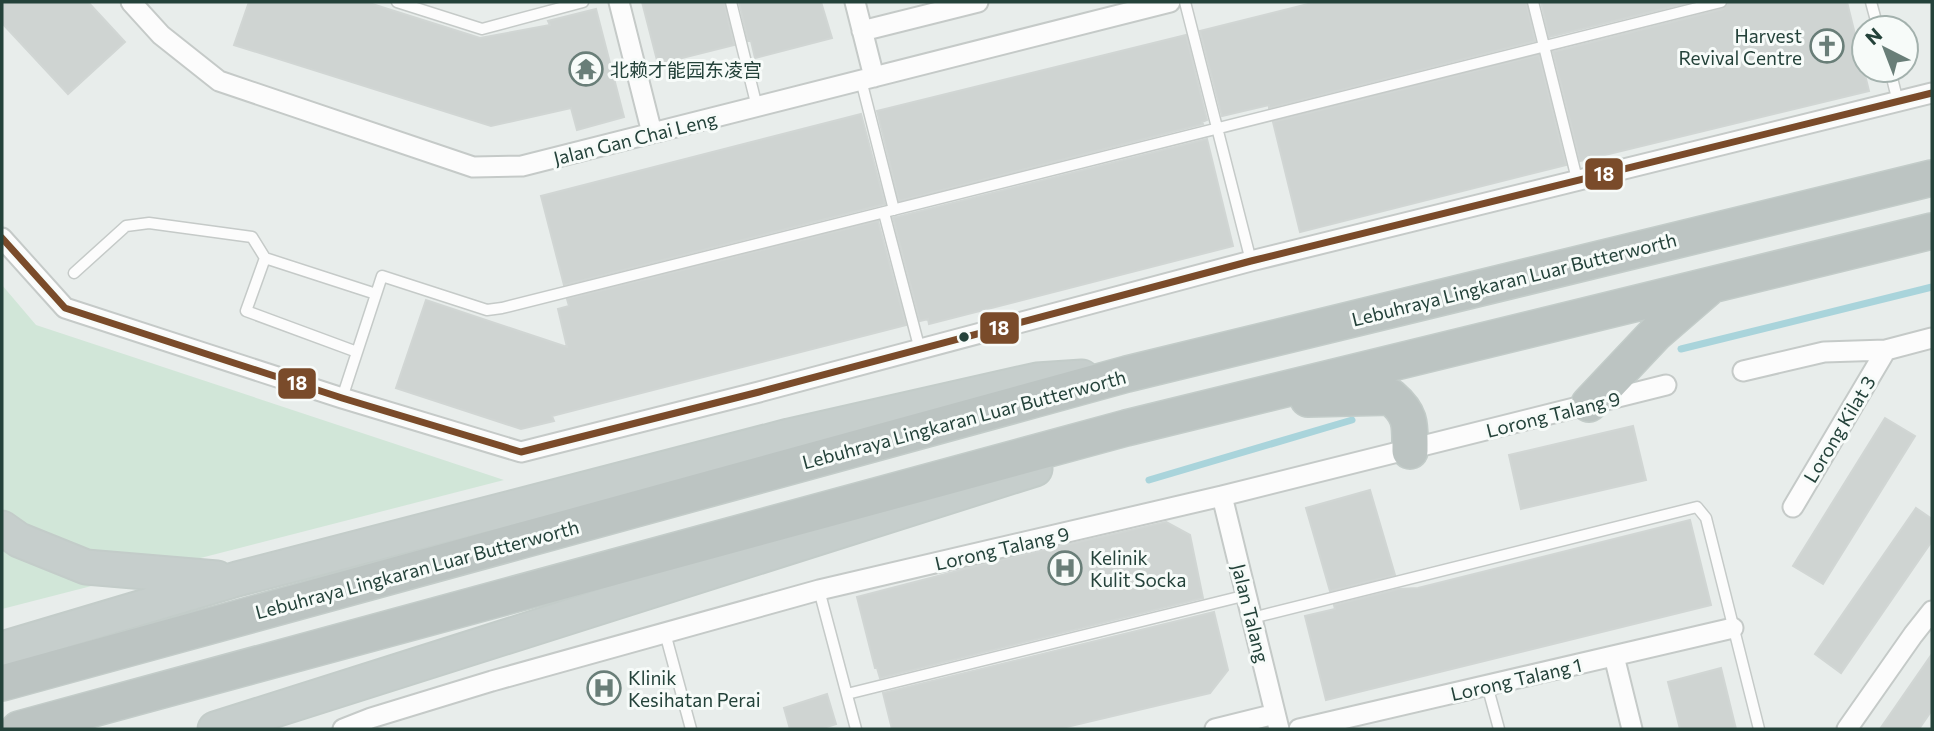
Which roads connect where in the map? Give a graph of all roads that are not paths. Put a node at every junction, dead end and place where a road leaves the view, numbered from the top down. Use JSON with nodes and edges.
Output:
{"nodes":[{"id":1,"x":131,"y":2,"type":"edge"},
{"id":2,"x":397,"y":2,"type":"edge"},
{"id":3,"x":583,"y":2,"type":"edge"},
{"id":4,"x":619,"y":2,"type":"edge"},
{"id":5,"x":732,"y":2,"type":"edge"},
{"id":6,"x":855,"y":2,"type":"edge"},
{"id":7,"x":978,"y":2,"type":"edge"},
{"id":8,"x":1170,"y":2,"type":"edge"},
{"id":9,"x":1185,"y":2,"type":"edge"},
{"id":10,"x":1533,"y":2,"type":"edge"},
{"id":11,"x":1721,"y":2,"type":"edge"},
{"id":12,"x":862,"y":31,"type":"junction"},
{"id":13,"x":1544,"y":45,"type":"junction"},
{"id":14,"x":867,"y":79,"type":"junction"},
{"id":15,"x":1894,"y":84,"type":"edge"},
{"id":16,"x":1932,"y":93,"type":"edge"},
{"id":17,"x":1898,"y":102,"type":"junction"},
{"id":18,"x":757,"y":107,"type":"junction"},
{"id":19,"x":1217,"y":128,"type":"junction"},
{"id":20,"x":652,"y":133,"type":"junction"},
{"id":21,"x":1932,"y":178,"type":"edge"},
{"id":22,"x":1577,"y":179,"type":"junction"},
{"id":23,"x":889,"y":211,"type":"junction"},
{"id":24,"x":1932,"y":231,"type":"edge"},
{"id":25,"x":2,"y":238,"type":"edge"},
{"id":26,"x":265,"y":258,"type":"junction"},
{"id":27,"x":1251,"y":261,"type":"junction"},
{"id":28,"x":74,"y":273,"type":"dead end"},
{"id":29,"x":1712,"y":284,"type":"junction"},
{"id":30,"x":376,"y":294,"type":"junction"},
{"id":31,"x":1932,"y":338,"type":"edge"},
{"id":32,"x":920,"y":349,"type":"junction"},
{"id":33,"x":1886,"y":350,"type":"junction"},
{"id":34,"x":357,"y":352,"type":"junction"},
{"id":35,"x":1743,"y":370,"type":"dead end"},
{"id":36,"x":1127,"y":374,"type":"junction"},
{"id":37,"x":1666,"y":385,"type":"dead end"},
{"id":38,"x":342,"y":398,"type":"junction"},
{"id":39,"x":1242,"y":401,"type":"junction"},
{"id":40,"x":1589,"y":404,"type":"junction"},
{"id":41,"x":1126,"y":428,"type":"junction"},
{"id":42,"x":1410,"y":451,"type":"junction"},
{"id":43,"x":1222,"y":496,"type":"junction"},
{"id":44,"x":1793,"y":508,"type":"dead end"},
{"id":45,"x":2,"y":528,"type":"edge"},
{"id":46,"x":237,"y":579,"type":"junction"},
{"id":47,"x":819,"y":590,"type":"junction"},
{"id":48,"x":1247,"y":596,"type":"junction"},
{"id":49,"x":1932,"y":611,"type":"edge"},
{"id":50,"x":1252,"y":618,"type":"junction"},
{"id":51,"x":1733,"y":628,"type":"junction"},
{"id":52,"x":665,"y":633,"type":"junction"},
{"id":53,"x":2,"y":649,"type":"edge"},
{"id":54,"x":1614,"y":656,"type":"junction"},
{"id":55,"x":2,"y":682,"type":"edge"},
{"id":56,"x":1488,"y":685,"type":"junction"},
{"id":57,"x":847,"y":694,"type":"junction"},
{"id":58,"x":286,"y":708,"type":"junction"},
{"id":59,"x":2,"y":718,"type":"edge"},
{"id":60,"x":1277,"y":722,"type":"edge"},
{"id":61,"x":6,"y":729,"type":"edge"},
{"id":62,"x":19,"y":729,"type":"edge"},
{"id":63,"x":215,"y":729,"type":"edge"},
{"id":64,"x":259,"y":729,"type":"edge"},
{"id":65,"x":343,"y":729,"type":"edge"},
{"id":66,"x":691,"y":729,"type":"edge"},
{"id":67,"x":856,"y":729,"type":"edge"},
{"id":68,"x":1215,"y":729,"type":"edge"},
{"id":69,"x":1299,"y":729,"type":"edge"},
{"id":70,"x":1499,"y":729,"type":"edge"},
{"id":71,"x":1632,"y":729,"type":"edge"},
{"id":72,"x":1759,"y":729,"type":"edge"},
{"id":73,"x":1847,"y":729,"type":"edge"}],
"edges":[{"from":1,"to":20,"type":"street","name":"Jalan Gan Chai Leng"},
{"from":2,"to":3,"type":"lane"},
{"from":4,"to":20,"type":"street"},
{"from":5,"to":18,"type":"lane"},
{"from":6,"to":12,"type":"street"},
{"from":7,"to":12,"type":"street"},
{"from":8,"to":14,"type":"street","name":"Jalan Gan Chai Leng"},
{"from":9,"to":19,"type":"lane"},
{"from":10,"to":13,"type":"lane"},
{"from":11,"to":13,"type":"lane"},
{"from":12,"to":14,"type":"street"},
{"from":13,"to":19,"type":"lane"},
{"from":13,"to":22,"type":"lane"},
{"from":14,"to":18,"type":"street","name":"Jalan Gan Chai Leng"},
{"from":14,"to":23,"type":"lane"},
{"from":15,"to":17,"type":"lane"},
{"from":16,"to":17,"type":"street"},
{"from":17,"to":22,"type":"street"},
{"from":18,"to":20,"type":"street","name":"Jalan Gan Chai Leng"},
{"from":19,"to":23,"type":"lane"},
{"from":19,"to":27,"type":"lane"},
{"from":21,"to":36,"type":"highway","name":"Lebuhraya Lingkaran Luar Butterworth"},
{"from":22,"to":27,"type":"street"},
{"from":23,"to":30,"type":"lane"},
{"from":23,"to":32,"type":"lane"},
{"from":24,"to":29,"type":"highway"},
{"from":25,"to":38,"type":"street"},
{"from":26,"to":28,"type":"lane"},
{"from":26,"to":30,"type":"lane"},
{"from":26,"to":34,"type":"lane"},
{"from":27,"to":32,"type":"street"},
{"from":29,"to":39,"type":"highway"},
{"from":29,"to":40,"type":"highway"},
{"from":30,"to":34,"type":"lane"},
{"from":31,"to":33,"type":"street"},
{"from":32,"to":38,"type":"street"},
{"from":33,"to":35,"type":"street"},
{"from":33,"to":44,"type":"street","name":"Lorong Kilat 3"},
{"from":34,"to":38,"type":"lane"},
{"from":36,"to":46,"type":"highway"},
{"from":36,"to":55,"type":"highway","name":"Lebuhraya Lingkaran Luar Butterworth"},
{"from":37,"to":40,"type":"street","name":"Lorong Talang 9"},
{"from":39,"to":41,"type":"highway"},
{"from":39,"to":42,"type":"highway"},
{"from":40,"to":42,"type":"street","name":"Lorong Talang 9"},
{"from":41,"to":58,"type":"highway"},
{"from":41,"to":62,"type":"highway"},
{"from":42,"to":43,"type":"street","name":"Lorong Talang 9"},
{"from":43,"to":47,"type":"street","name":"Lorong Talang 9"},
{"from":43,"to":48,"type":"street","name":"Jalan Talang"},
{"from":45,"to":46,"type":"highway"},
{"from":46,"to":53,"type":"highway"},
{"from":47,"to":52,"type":"street","name":"Lorong Talang 9"},
{"from":47,"to":57,"type":"lane"},
{"from":48,"to":50,"type":"street","name":"Jalan Talang"},
{"from":48,"to":57,"type":"lane"},
{"from":49,"to":73,"type":"street"},
{"from":50,"to":51,"type":"lane"},
{"from":50,"to":60,"type":"street","name":"Jalan Talang"},
{"from":51,"to":54,"type":"street","name":"Lorong Talang 1"},
{"from":51,"to":72,"type":"lane"},
{"from":52,"to":65,"type":"street","name":"Lorong Talang 9"},
{"from":52,"to":66,"type":"lane"},
{"from":54,"to":56,"type":"street","name":"Lorong Talang 1"},
{"from":54,"to":71,"type":"street"},
{"from":56,"to":69,"type":"street","name":"Lorong Talang 1"},
{"from":56,"to":70,"type":"lane"},
{"from":57,"to":67,"type":"lane"},
{"from":58,"to":63,"type":"highway"},
{"from":58,"to":64,"type":"highway"},
{"from":59,"to":61,"type":"highway"},
{"from":60,"to":68,"type":"street"}]}
